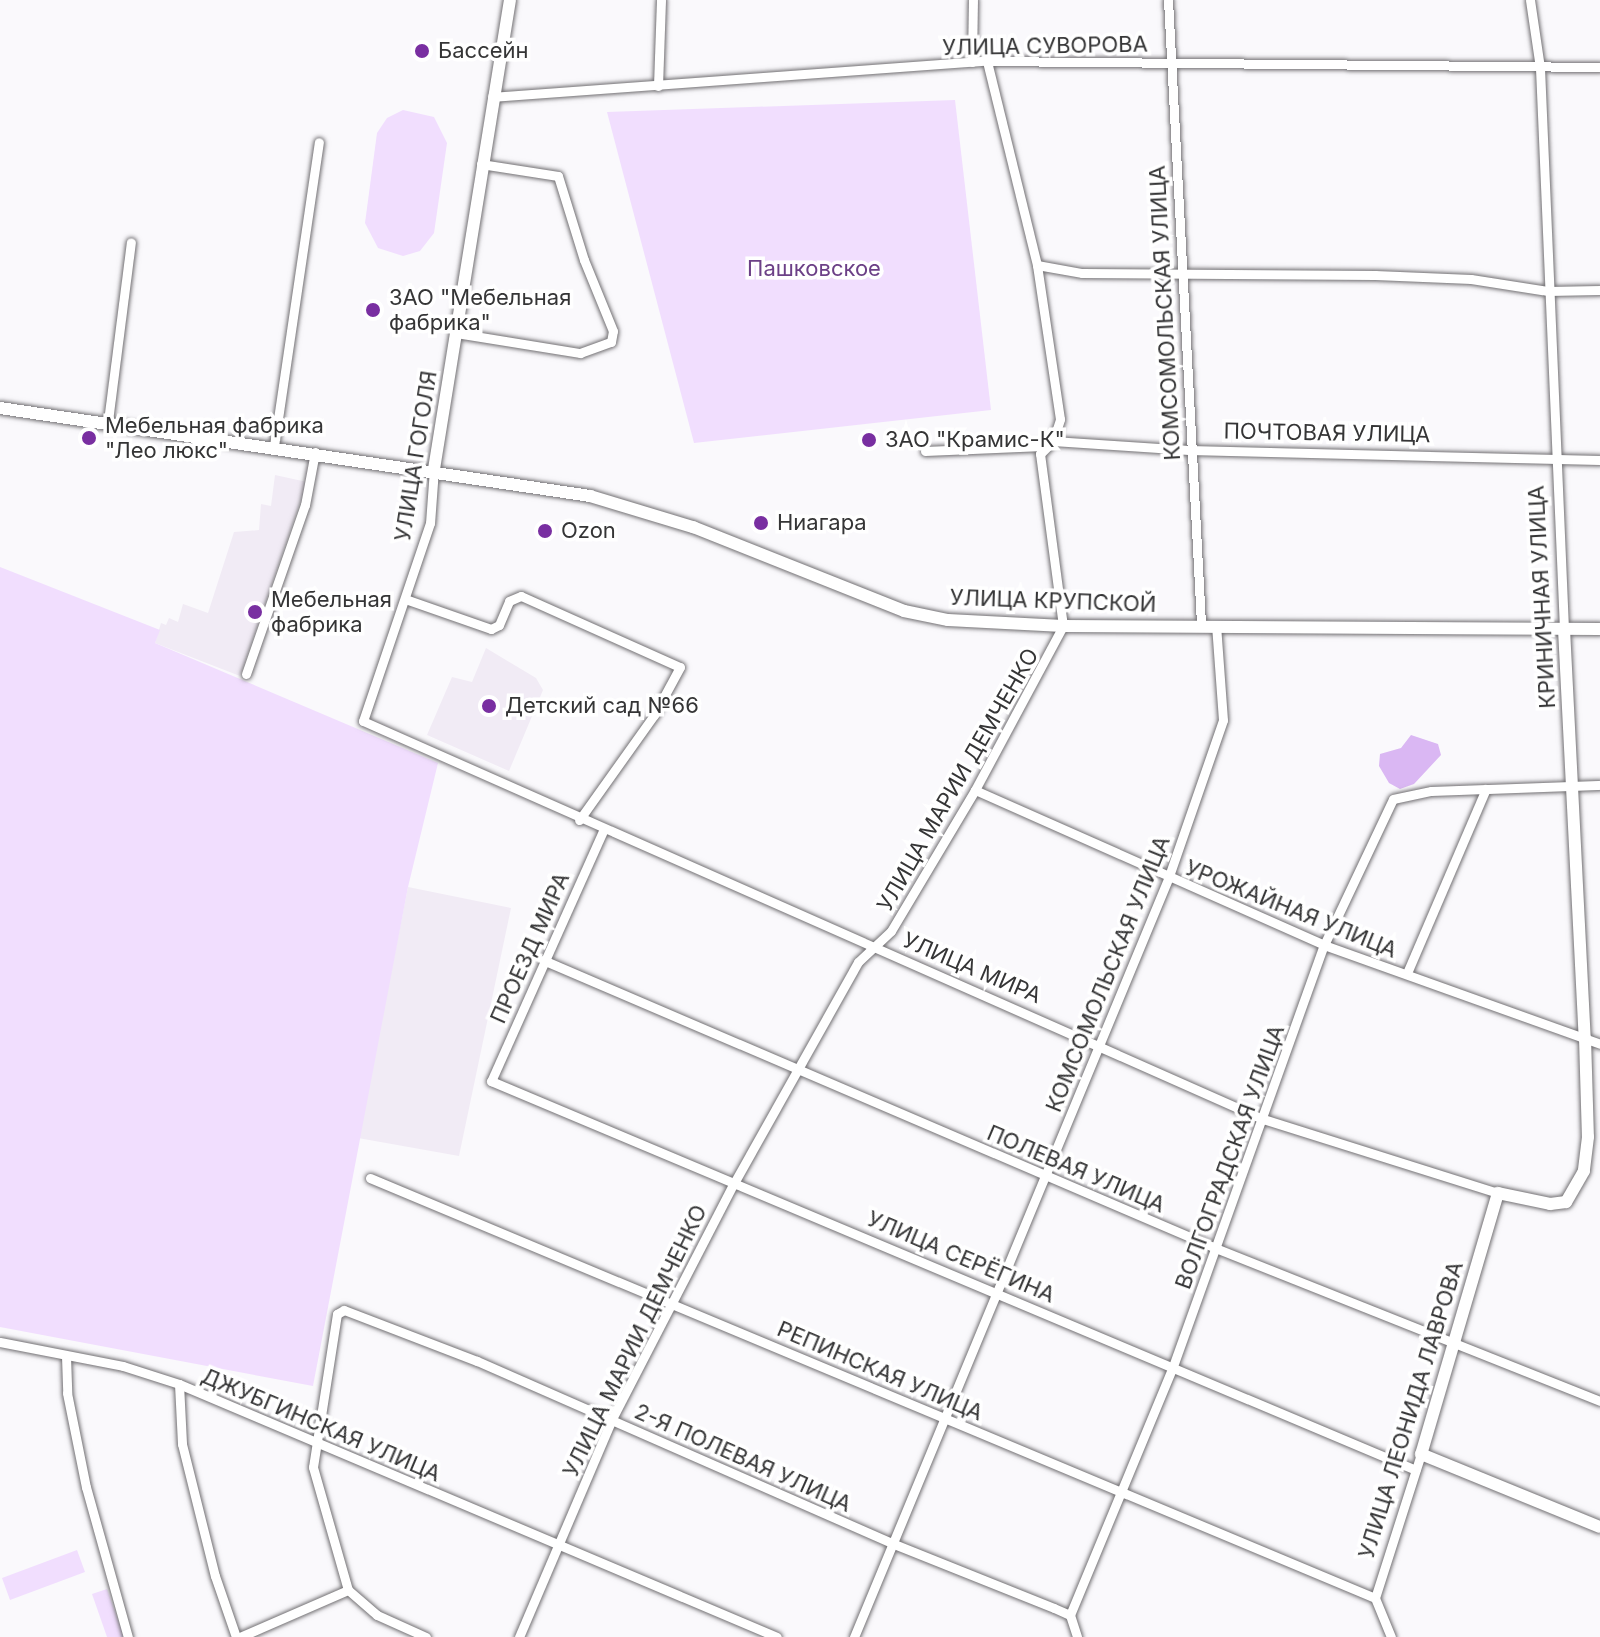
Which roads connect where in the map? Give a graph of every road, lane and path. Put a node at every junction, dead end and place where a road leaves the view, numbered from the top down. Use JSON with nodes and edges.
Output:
{"nodes":[{"id":1,"x":507,"y":0,"type":"edge"},
{"id":2,"x":661,"y":0,"type":"edge"},
{"id":3,"x":973,"y":0,"type":"edge"},
{"id":4,"x":1168,"y":0,"type":"edge"},
{"id":5,"x":1530,"y":0,"type":"edge"},
{"id":6,"x":987,"y":61,"type":"junction"},
{"id":7,"x":972,"y":62,"type":"junction"},
{"id":8,"x":1169,"y":63,"type":"junction"},
{"id":9,"x":1600,"y":67,"type":"edge"},
{"id":10,"x":1540,"y":68,"type":"junction"},
{"id":11,"x":658,"y":86,"type":"junction"},
{"id":12,"x":492,"y":97,"type":"junction"},
{"id":13,"x":319,"y":142,"type":"dead end"},
{"id":14,"x":481,"y":164,"type":"junction"},
{"id":15,"x":131,"y":242,"type":"dead end"},
{"id":16,"x":1037,"y":265,"type":"junction"},
{"id":17,"x":1185,"y":276,"type":"junction"},
{"id":18,"x":1600,"y":290,"type":"edge"},
{"id":19,"x":1548,"y":291,"type":"junction"},
{"id":20,"x":456,"y":333,"type":"junction"},
{"id":21,"x":0,"y":406,"type":"edge"},
{"id":22,"x":108,"y":421,"type":"junction"},
{"id":23,"x":1053,"y":441,"type":"junction"},
{"id":24,"x":274,"y":446,"type":"junction"},
{"id":25,"x":1043,"y":446,"type":"junction"},
{"id":26,"x":1189,"y":450,"type":"junction"},
{"id":27,"x":925,"y":451,"type":"dead end"},
{"id":28,"x":315,"y":452,"type":"junction"},
{"id":29,"x":1554,"y":459,"type":"junction"},
{"id":30,"x":1600,"y":460,"type":"edge"},
{"id":31,"x":434,"y":469,"type":"junction"},
{"id":32,"x":408,"y":600,"type":"junction"},
{"id":33,"x":1201,"y":624,"type":"junction"},
{"id":34,"x":1216,"y":625,"type":"junction"},
{"id":35,"x":1063,"y":626,"type":"junction"},
{"id":36,"x":1564,"y":629,"type":"junction"},
{"id":37,"x":1600,"y":629,"type":"edge"},
{"id":38,"x":246,"y":674,"type":"dead end"},
{"id":39,"x":363,"y":721,"type":"joint"},
{"id":40,"x":1572,"y":785,"type":"junction"},
{"id":41,"x":1600,"y":785,"type":"edge"},
{"id":42,"x":1486,"y":789,"type":"junction"},
{"id":43,"x":975,"y":790,"type":"junction"},
{"id":44,"x":579,"y":820,"type":"junction"},
{"id":45,"x":603,"y":831,"type":"junction"},
{"id":46,"x":1168,"y":879,"type":"junction"},
{"id":47,"x":1324,"y":945,"type":"junction"},
{"id":48,"x":873,"y":947,"type":"junction"},
{"id":49,"x":543,"y":960,"type":"junction"},
{"id":50,"x":1407,"y":973,"type":"junction"},
{"id":51,"x":1585,"y":1038,"type":"junction"},
{"id":52,"x":1600,"y":1044,"type":"edge"},
{"id":53,"x":1098,"y":1045,"type":"junction"},
{"id":54,"x":799,"y":1068,"type":"junction"},
{"id":55,"x":491,"y":1081,"type":"joint"},
{"id":56,"x":1263,"y":1119,"type":"junction"},
{"id":57,"x":1045,"y":1176,"type":"junction"},
{"id":58,"x":370,"y":1178,"type":"dead end"},
{"id":59,"x":734,"y":1183,"type":"junction"},
{"id":60,"x":1576,"y":1191,"type":"joint"},
{"id":61,"x":1498,"y":1193,"type":"junction"},
{"id":62,"x":1218,"y":1249,"type":"junction"},
{"id":63,"x":997,"y":1294,"type":"junction"},
{"id":64,"x":672,"y":1303,"type":"junction"},
{"id":65,"x":0,"y":1342,"type":"edge"},
{"id":66,"x":1453,"y":1342,"type":"junction"},
{"id":67,"x":66,"y":1356,"type":"junction"},
{"id":68,"x":1172,"y":1369,"type":"junction"},
{"id":69,"x":179,"y":1384,"type":"junction"},
{"id":70,"x":1600,"y":1401,"type":"edge"},
{"id":71,"x":947,"y":1418,"type":"junction"},
{"id":72,"x":612,"y":1419,"type":"junction"},
{"id":73,"x":314,"y":1442,"type":"junction"},
{"id":74,"x":1421,"y":1454,"type":"junction"},
{"id":75,"x":1416,"y":1470,"type":"junction"},
{"id":76,"x":1119,"y":1492,"type":"junction"},
{"id":77,"x":1600,"y":1527,"type":"edge"},
{"id":78,"x":894,"y":1544,"type":"junction"},
{"id":79,"x":557,"y":1545,"type":"junction"},
{"id":80,"x":348,"y":1590,"type":"junction"},
{"id":81,"x":1375,"y":1598,"type":"junction"},
{"id":82,"x":1070,"y":1615,"type":"junction"},
{"id":83,"x":128,"y":1637,"type":"edge"},
{"id":84,"x":238,"y":1637,"type":"edge"},
{"id":85,"x":426,"y":1637,"type":"edge"},
{"id":86,"x":519,"y":1637,"type":"edge"},
{"id":87,"x":777,"y":1637,"type":"edge"},
{"id":88,"x":854,"y":1637,"type":"edge"},
{"id":89,"x":1077,"y":1637,"type":"edge"},
{"id":90,"x":1391,"y":1637,"type":"edge"}],
"edges":[{"from":1,"to":12,"type":"street","name":"УЛИЦА ГОГОЛЯ"},
{"from":2,"to":11,"type":"street"},
{"from":3,"to":7,"type":"street"},
{"from":4,"to":8,"type":"street","name":"КОМСОМОЛЬСКАЯ УЛИЦА"},
{"from":5,"to":10,"type":"street","name":"КРИНИЧНАЯ УЛИЦА"},
{"from":6,"to":7,"type":"street","name":"УЛИЦА СУВОРОВА"},
{"from":6,"to":8,"type":"street","name":"УЛИЦА СУВОРОВА"},
{"from":6,"to":16,"type":"street"},
{"from":7,"to":11,"type":"street","name":"УЛИЦА СУВОРОВА"},
{"from":8,"to":10,"type":"street","name":"УЛИЦА СУВОРОВА"},
{"from":8,"to":17,"type":"street","name":"КОМСОМОЛЬСКАЯ УЛИЦА"},
{"from":9,"to":10,"type":"street","name":"УЛИЦА СУВОРОВА"},
{"from":10,"to":19,"type":"street","name":"КРИНИЧНАЯ УЛИЦА"},
{"from":11,"to":12,"type":"street","name":"УЛИЦА СУВОРОВА"},
{"from":12,"to":14,"type":"street","name":"УЛИЦА ГОГОЛЯ"},
{"from":13,"to":24,"type":"street"},
{"from":14,"to":20,"type":"street","name":"УЛИЦА ГОГОЛЯ"},
{"from":14,"to":20,"type":"street"},
{"from":15,"to":22,"type":"street"},
{"from":16,"to":17,"type":"street"},
{"from":16,"to":23,"type":"street"},
{"from":17,"to":19,"type":"street"},
{"from":17,"to":26,"type":"street","name":"КОМСОМОЛЬСКАЯ УЛИЦА"},
{"from":18,"to":19,"type":"street"},
{"from":19,"to":29,"type":"street","name":"КРИНИЧНАЯ УЛИЦА"},
{"from":20,"to":31,"type":"street","name":"УЛИЦА ГОГОЛЯ"},
{"from":21,"to":22,"type":"street"},
{"from":22,"to":24,"type":"street"},
{"from":23,"to":25,"type":"street"},
{"from":23,"to":26,"type":"street","name":"ПОЧТОВАЯ УЛИЦА"},
{"from":24,"to":28,"type":"street"},
{"from":25,"to":27,"type":"street"},
{"from":25,"to":35,"type":"street"},
{"from":26,"to":29,"type":"street","name":"ПОЧТОВАЯ УЛИЦА"},
{"from":26,"to":33,"type":"street","name":"КОМСОМОЛЬСКАЯ УЛИЦА"},
{"from":28,"to":31,"type":"street"},
{"from":28,"to":38,"type":"street"},
{"from":29,"to":30,"type":"street","name":"ПОЧТОВАЯ УЛИЦА"},
{"from":29,"to":36,"type":"street","name":"КРИНИЧНАЯ УЛИЦА"},
{"from":31,"to":32,"type":"street","name":"УЛИЦА ГОГОЛЯ"},
{"from":31,"to":35,"type":"street","name":"УЛИЦА КРУПСКОЙ"},
{"from":32,"to":39,"type":"street","name":"УЛИЦА ГОГОЛЯ"},
{"from":32,"to":44,"type":"street"},
{"from":33,"to":34,"type":"street","name":"УЛИЦА КРУПСКОЙ"},
{"from":33,"to":35,"type":"street","name":"УЛИЦА КРУПСКОЙ"},
{"from":34,"to":36,"type":"street","name":"УЛИЦА КРУПСКОЙ"},
{"from":34,"to":46,"type":"street","name":"КОМСОМОЛЬСКАЯ УЛИЦА"},
{"from":35,"to":43,"type":"street","name":"УЛИЦА МАРИИ ДЕМЧЕНКО"},
{"from":36,"to":37,"type":"street","name":"УЛИЦА КРУПСКОЙ"},
{"from":36,"to":40,"type":"street","name":"КРИНИЧНАЯ УЛИЦА"},
{"from":39,"to":44,"type":"street","name":"УЛИЦА МИРА"},
{"from":40,"to":41,"type":"street"},
{"from":40,"to":42,"type":"street"},
{"from":40,"to":51,"type":"street","name":"КРИНИЧНАЯ УЛИЦА"},
{"from":42,"to":47,"type":"street","name":"ВОЛГОГРАДСКАЯ УЛИЦА"},
{"from":42,"to":50,"type":"street"},
{"from":43,"to":46,"type":"street","name":"УРОЖАЙНАЯ УЛИЦА"},
{"from":43,"to":48,"type":"street","name":"УЛИЦА МАРИИ ДЕМЧЕНКО"},
{"from":44,"to":45,"type":"street","name":"УЛИЦА МИРА"},
{"from":45,"to":48,"type":"street","name":"УЛИЦА МИРА"},
{"from":45,"to":49,"type":"street","name":"ПРОЕЗД МИРА"},
{"from":46,"to":47,"type":"street","name":"УРОЖАЙНАЯ УЛИЦА"},
{"from":46,"to":53,"type":"street","name":"КОМСОМОЛЬСКАЯ УЛИЦА"},
{"from":47,"to":50,"type":"street","name":"УРОЖАЙНАЯ УЛИЦА"},
{"from":47,"to":56,"type":"street","name":"ВОЛГОГРАДСКАЯ УЛИЦА"},
{"from":48,"to":53,"type":"street","name":"УЛИЦА МИРА"},
{"from":48,"to":54,"type":"street","name":"УЛИЦА МАРИИ ДЕМЧЕНКО"},
{"from":49,"to":54,"type":"street","name":"ПОЛЕВАЯ УЛИЦА"},
{"from":49,"to":55,"type":"street","name":"ПРОЕЗД МИРА"},
{"from":50,"to":51,"type":"street","name":"УРОЖАЙНАЯ УЛИЦА"},
{"from":51,"to":52,"type":"street","name":"УРОЖАЙНАЯ УЛИЦА"},
{"from":51,"to":60,"type":"street","name":"КРИНИЧНАЯ УЛИЦА"},
{"from":53,"to":56,"type":"street","name":"УЛИЦА МИРА"},
{"from":53,"to":57,"type":"street","name":"КОМСОМОЛЬСКАЯ УЛИЦА"},
{"from":54,"to":57,"type":"street","name":"ПОЛЕВАЯ УЛИЦА"},
{"from":54,"to":59,"type":"street","name":"УЛИЦА МАРИИ ДЕМЧЕНКО"},
{"from":55,"to":59,"type":"street","name":"УЛИЦА СЕРЁГИНА"},
{"from":56,"to":61,"type":"street","name":"УЛИЦА МИРА"},
{"from":56,"to":62,"type":"street","name":"ВОЛГОГРАДСКАЯ УЛИЦА"},
{"from":57,"to":62,"type":"street","name":"ПОЛЕВАЯ УЛИЦА"},
{"from":57,"to":63,"type":"street","name":"КОМСОМОЛЬСКАЯ УЛИЦА"},
{"from":58,"to":64,"type":"street","name":"РЕПИНСКАЯ УЛИЦА"},
{"from":59,"to":63,"type":"street","name":"УЛИЦА СЕРЁГИНА"},
{"from":59,"to":64,"type":"street","name":"УЛИЦА МАРИИ ДЕМЧЕНКО"},
{"from":60,"to":61,"type":"street","name":"УЛИЦА МИРА"},
{"from":61,"to":66,"type":"street","name":"УЛИЦА ЛЕОНИДА ЛАВРОВА"},
{"from":62,"to":66,"type":"street","name":"ПОЛЕВАЯ УЛИЦА"},
{"from":62,"to":68,"type":"street","name":"ВОЛГОГРАДСКАЯ УЛИЦА"},
{"from":63,"to":68,"type":"street","name":"УЛИЦА СЕРЁГИНА"},
{"from":63,"to":71,"type":"street","name":"КОМСОМОЛЬСКАЯ УЛИЦА"},
{"from":64,"to":71,"type":"street","name":"РЕПИНСКАЯ УЛИЦА"},
{"from":64,"to":72,"type":"street","name":"УЛИЦА МАРИИ ДЕМЧЕНКО"},
{"from":65,"to":67,"type":"street","name":"ДЖУБГИНСКАЯ УЛИЦА"},
{"from":66,"to":70,"type":"street","name":"ПОЛЕВАЯ УЛИЦА"},
{"from":66,"to":74,"type":"street","name":"УЛИЦА ЛЕОНИДА ЛАВРОВА"},
{"from":67,"to":69,"type":"street","name":"ДЖУБГИНСКАЯ УЛИЦА"},
{"from":67,"to":83,"type":"street"},
{"from":68,"to":75,"type":"street","name":"УЛИЦА СЕРЁГИНА"},
{"from":68,"to":76,"type":"street","name":"ВОЛГОГРАДСКАЯ УЛИЦА"},
{"from":69,"to":73,"type":"street","name":"ДЖУБГИНСКАЯ УЛИЦА"},
{"from":69,"to":84,"type":"street"},
{"from":71,"to":76,"type":"street","name":"РЕПИНСКАЯ УЛИЦА"},
{"from":71,"to":78,"type":"street","name":"КОМСОМОЛЬСКАЯ УЛИЦА"},
{"from":72,"to":73,"type":"street","name":"2-Я ПОЛЕВАЯ УЛИЦА"},
{"from":72,"to":78,"type":"street","name":"2-Я ПОЛЕВАЯ УЛИЦА"},
{"from":72,"to":79,"type":"street","name":"УЛИЦА МАРИИ ДЕМЧЕНКО"},
{"from":73,"to":79,"type":"street","name":"ДЖУБГИНСКАЯ УЛИЦА"},
{"from":73,"to":80,"type":"street"},
{"from":74,"to":75,"type":"street","name":"УЛИЦА ЛЕОНИДА ЛАВРОВА"},
{"from":74,"to":77,"type":"street"},
{"from":75,"to":81,"type":"street","name":"УЛИЦА ЛЕОНИДА ЛАВРОВА"},
{"from":76,"to":81,"type":"street","name":"РЕПИНСКАЯ УЛИЦА"},
{"from":76,"to":82,"type":"street","name":"ВОЛГОГРАДСКАЯ УЛИЦА"},
{"from":78,"to":82,"type":"street","name":"2-Я ПОЛЕВАЯ УЛИЦА"},
{"from":78,"to":88,"type":"street","name":"КОМСОМОЛЬСКАЯ УЛИЦА"},
{"from":79,"to":86,"type":"street","name":"УЛИЦА МАРИИ ДЕМЧЕНКО"},
{"from":79,"to":87,"type":"street","name":"ДЖУБГИНСКАЯ УЛИЦА"},
{"from":80,"to":84,"type":"street"},
{"from":80,"to":85,"type":"street"},
{"from":81,"to":90,"type":"street"},
{"from":82,"to":89,"type":"street"}]}
